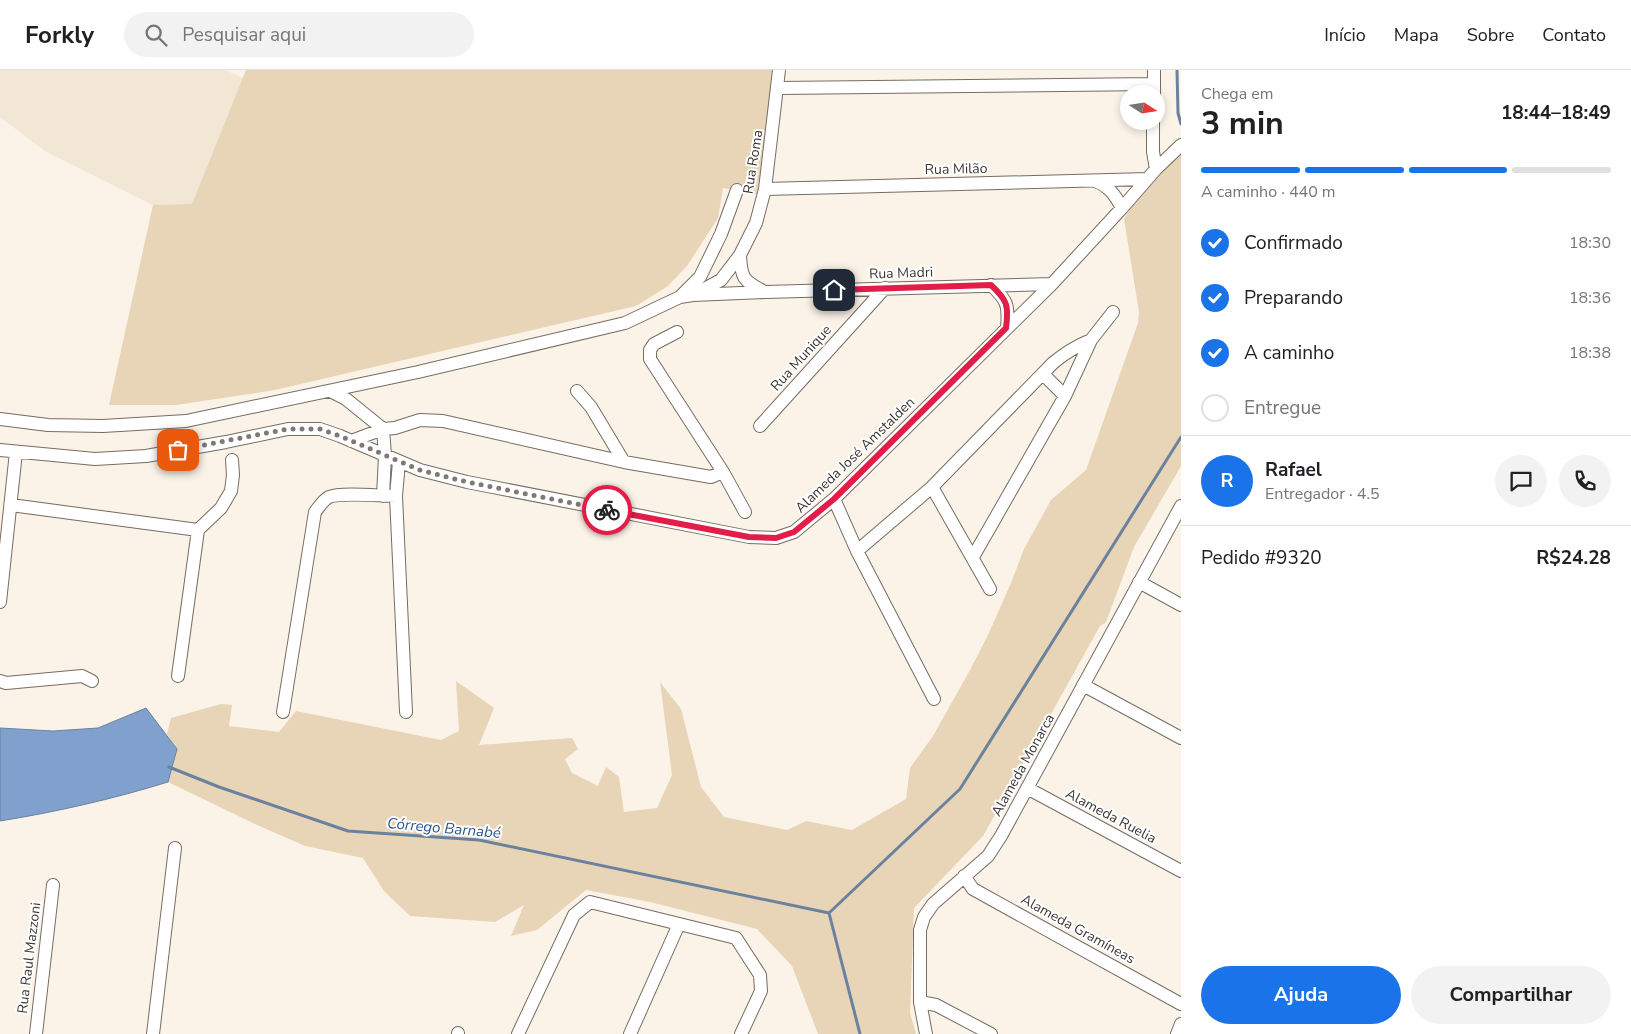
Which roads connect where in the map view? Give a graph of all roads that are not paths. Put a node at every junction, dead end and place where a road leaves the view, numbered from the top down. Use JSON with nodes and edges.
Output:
{"nodes":[{"id":1,"x":779,"y":70,"type":"edge"},
{"id":2,"x":1154,"y":70,"type":"edge"},
{"id":3,"x":1154,"y":85,"type":"edge"},
{"id":4,"x":778,"y":88,"type":"junction"},
{"id":5,"x":1120,"y":89,"type":"edge"},
{"id":6,"x":1153,"y":130,"type":"edge"},
{"id":7,"x":1181,"y":145,"type":"edge"},
{"id":8,"x":1181,"y":154,"type":"edge"},
{"id":9,"x":1167,"y":160,"type":"junction"},
{"id":10,"x":1152,"y":174,"type":"junction"},
{"id":11,"x":1095,"y":181,"type":"junction"},
{"id":12,"x":765,"y":189,"type":"junction"},
{"id":13,"x":737,"y":190,"type":"dead end"},
{"id":14,"x":1122,"y":208,"type":"junction"},
{"id":15,"x":740,"y":255,"type":"junction"},
{"id":16,"x":1052,"y":284,"type":"junction"},
{"id":17,"x":991,"y":285,"type":"junction"},
{"id":18,"x":885,"y":288,"type":"junction"},
{"id":19,"x":764,"y":292,"type":"junction"},
{"id":20,"x":693,"y":295,"type":"junction"},
{"id":21,"x":680,"y":297,"type":"junction"},
{"id":22,"x":1113,"y":312,"type":"dead end"},
{"id":23,"x":1006,"y":328,"type":"junction"},
{"id":24,"x":677,"y":332,"type":"dead end"},
{"id":25,"x":1091,"y":340,"type":"junction"},
{"id":26,"x":1043,"y":374,"type":"junction"},
{"id":27,"x":330,"y":390,"type":"junction"},
{"id":28,"x":577,"y":391,"type":"dead end"},
{"id":29,"x":1065,"y":396,"type":"junction"},
{"id":30,"x":0,"y":419,"type":"edge"},
{"id":31,"x":760,"y":426,"type":"dead end"},
{"id":32,"x":383,"y":429,"type":"junction"},
{"id":33,"x":351,"y":441,"type":"junction"},
{"id":34,"x":0,"y":450,"type":"edge"},
{"id":35,"x":16,"y":452,"type":"junction"},
{"id":36,"x":385,"y":455,"type":"junction"},
{"id":37,"x":232,"y":460,"type":"dead end"},
{"id":38,"x":399,"y":462,"type":"junction"},
{"id":39,"x":624,"y":462,"type":"junction"},
{"id":40,"x":723,"y":472,"type":"junction"},
{"id":41,"x":932,"y":487,"type":"junction"},
{"id":42,"x":390,"y":496,"type":"junction"},
{"id":43,"x":834,"y":499,"type":"junction"},
{"id":44,"x":11,"y":505,"type":"junction"},
{"id":45,"x":1181,"y":506,"type":"edge"},
{"id":46,"x":746,"y":512,"type":"dead end"},
{"id":47,"x":198,"y":530,"type":"junction"},
{"id":48,"x":857,"y":552,"type":"junction"},
{"id":49,"x":973,"y":557,"type":"junction"},
{"id":50,"x":1140,"y":582,"type":"junction"},
{"id":51,"x":990,"y":589,"type":"dead end"},
{"id":52,"x":0,"y":602,"type":"edge"},
{"id":53,"x":1181,"y":605,"type":"edge"},
{"id":54,"x":178,"y":676,"type":"dead end"},
{"id":55,"x":0,"y":681,"type":"edge"},
{"id":56,"x":92,"y":681,"type":"dead end"},
{"id":57,"x":1083,"y":685,"type":"junction"},
{"id":58,"x":934,"y":699,"type":"dead end"},
{"id":59,"x":283,"y":712,"type":"dead end"},
{"id":60,"x":406,"y":712,"type":"dead end"},
{"id":61,"x":1181,"y":738,"type":"edge"},
{"id":62,"x":1027,"y":788,"type":"junction"},
{"id":63,"x":175,"y":848,"type":"dead end"},
{"id":64,"x":1181,"y":871,"type":"edge"},
{"id":65,"x":964,"y":876,"type":"junction"},
{"id":66,"x":53,"y":885,"type":"dead end"},
{"id":67,"x":680,"y":924,"type":"junction"},
{"id":68,"x":920,"y":1002,"type":"junction"},
{"id":69,"x":1181,"y":1004,"type":"edge"},
{"id":70,"x":1181,"y":1024,"type":"edge"},
{"id":71,"x":36,"y":1034,"type":"edge"},
{"id":72,"x":153,"y":1034,"type":"edge"},
{"id":73,"x":518,"y":1034,"type":"edge"},
{"id":74,"x":630,"y":1034,"type":"edge"},
{"id":75,"x":741,"y":1034,"type":"edge"},
{"id":76,"x":926,"y":1034,"type":"edge"},
{"id":77,"x":991,"y":1034,"type":"edge"},
{"id":78,"x":1177,"y":1034,"type":"edge"}],
"edges":[{"from":1,"to":4,"type":"street","name":"Rua Roma"},
{"from":2,"to":3,"type":"street"},
{"from":4,"to":5,"type":"street"},
{"from":4,"to":12,"type":"street","name":"Rua Roma"},
{"from":6,"to":10,"type":"street"},
{"from":7,"to":9,"type":"street","name":"Alameda José Amstalden"},
{"from":8,"to":9,"type":"street","name":"Alameda José Amstalden"},
{"from":9,"to":10,"type":"street","name":"Alameda José Amstalden"},
{"from":10,"to":11,"type":"street","name":"Rua Milão"},
{"from":10,"to":14,"type":"street","name":"Alameda José Amstalden"},
{"from":11,"to":12,"type":"street","name":"Rua Milão"},
{"from":11,"to":14,"type":"street"},
{"from":12,"to":15,"type":"street","name":"Rua Roma"},
{"from":13,"to":21,"type":"street"},
{"from":14,"to":16,"type":"street","name":"Alameda José Amstalden"},
{"from":15,"to":19,"type":"street"},
{"from":15,"to":20,"type":"street","name":"Rua Roma"},
{"from":16,"to":17,"type":"street","name":"Rua Madri"},
{"from":16,"to":23,"type":"street","name":"Alameda José Amstalden"},
{"from":17,"to":18,"type":"street","name":"Rua Madri"},
{"from":17,"to":23,"type":"street"},
{"from":18,"to":19,"type":"street","name":"Rua Madri"},
{"from":18,"to":31,"type":"street","name":"Rua Munique"},
{"from":19,"to":20,"type":"street","name":"Rua Madri"},
{"from":20,"to":21,"type":"street"},
{"from":21,"to":27,"type":"street"},
{"from":22,"to":25,"type":"street"},
{"from":23,"to":43,"type":"street","name":"Alameda José Amstalden"},
{"from":24,"to":40,"type":"street"},
{"from":25,"to":26,"type":"street"},
{"from":25,"to":29,"type":"street"},
{"from":26,"to":29,"type":"street"},
{"from":26,"to":41,"type":"street"},
{"from":27,"to":30,"type":"street"},
{"from":27,"to":32,"type":"street"},
{"from":28,"to":39,"type":"street"},
{"from":29,"to":49,"type":"street"},
{"from":32,"to":33,"type":"street"},
{"from":32,"to":36,"type":"street"},
{"from":32,"to":39,"type":"street"},
{"from":33,"to":35,"type":"street","name":"Alameda José Amstalden"},
{"from":33,"to":36,"type":"street","name":"Alameda José Amstalden"},
{"from":34,"to":35,"type":"street","name":"Alameda José Amstalden"},
{"from":35,"to":44,"type":"street"},
{"from":36,"to":38,"type":"street","name":"Alameda José Amstalden"},
{"from":36,"to":42,"type":"street"},
{"from":37,"to":47,"type":"street"},
{"from":38,"to":42,"type":"street"},
{"from":38,"to":43,"type":"street","name":"Alameda José Amstalden"},
{"from":39,"to":40,"type":"street"},
{"from":40,"to":46,"type":"street"},
{"from":41,"to":48,"type":"street"},
{"from":41,"to":49,"type":"street"},
{"from":42,"to":59,"type":"street"},
{"from":42,"to":60,"type":"street"},
{"from":43,"to":48,"type":"street"},
{"from":44,"to":47,"type":"street"},
{"from":44,"to":52,"type":"street"},
{"from":45,"to":50,"type":"street","name":"Alameda Monarca"},
{"from":47,"to":54,"type":"street"},
{"from":48,"to":58,"type":"street"},
{"from":49,"to":51,"type":"street"},
{"from":50,"to":53,"type":"street"},
{"from":50,"to":57,"type":"street","name":"Alameda Monarca"},
{"from":55,"to":56,"type":"street"},
{"from":57,"to":61,"type":"street"},
{"from":57,"to":62,"type":"street","name":"Alameda Monarca"},
{"from":62,"to":64,"type":"street","name":"Alameda Ruelia"},
{"from":62,"to":65,"type":"street","name":"Alameda Monarca"},
{"from":63,"to":72,"type":"street"},
{"from":65,"to":68,"type":"street","name":"Alameda Monarca"},
{"from":65,"to":69,"type":"street","name":"Alameda Gramíneas"},
{"from":66,"to":71,"type":"street","name":"Rua Raul Mazzoni"},
{"from":67,"to":73,"type":"street"},
{"from":67,"to":74,"type":"street"},
{"from":67,"to":75,"type":"street"},
{"from":68,"to":76,"type":"street","name":"Alameda Monarca"},
{"from":68,"to":77,"type":"street"},
{"from":70,"to":78,"type":"street"}]}
